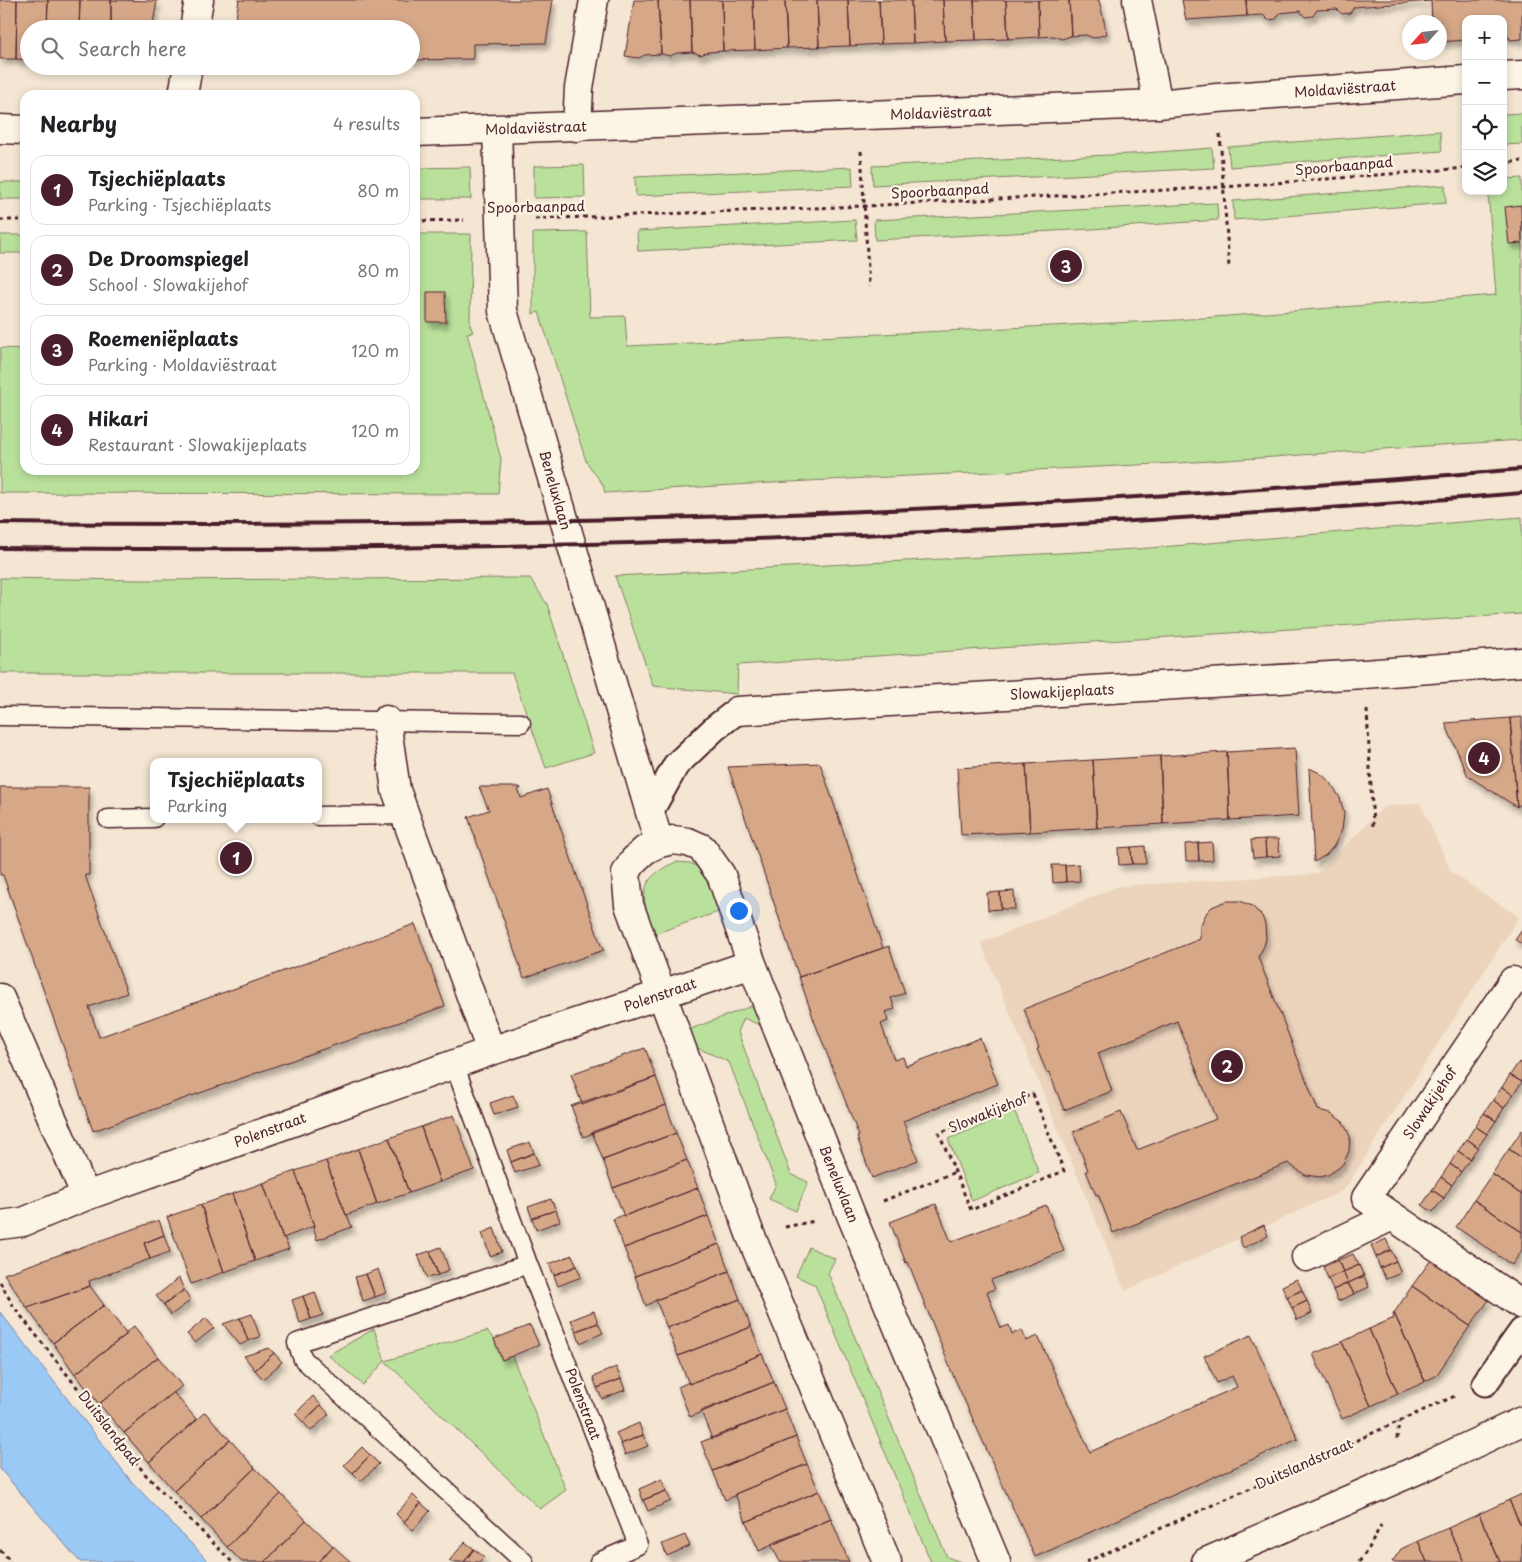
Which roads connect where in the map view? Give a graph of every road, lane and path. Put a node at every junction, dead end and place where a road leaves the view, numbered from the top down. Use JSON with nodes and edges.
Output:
{"nodes":[{"id":1,"x":199,"y":0,"type":"edge"},
{"id":2,"x":594,"y":0,"type":"edge"},
{"id":3,"x":1137,"y":0,"type":"edge"},
{"id":4,"x":196,"y":20,"type":"edge"},
{"id":5,"x":186,"y":75,"type":"edge"},
{"id":6,"x":1522,"y":75,"type":"edge"},
{"id":7,"x":1507,"y":76,"type":"edge"},
{"id":8,"x":1462,"y":80,"type":"edge"},
{"id":9,"x":184,"y":90,"type":"edge"},
{"id":10,"x":1217,"y":98,"type":"junction"},
{"id":11,"x":1158,"y":104,"type":"junction"},
{"id":12,"x":860,"y":116,"type":"junction"},
{"id":13,"x":577,"y":127,"type":"junction"},
{"id":14,"x":0,"y":129,"type":"edge"},
{"id":15,"x":497,"y":129,"type":"junction"},
{"id":16,"x":20,"y":130,"type":"edge"},
{"id":17,"x":420,"y":132,"type":"edge"},
{"id":18,"x":1522,"y":161,"type":"edge"},
{"id":19,"x":1507,"y":163,"type":"edge"},
{"id":20,"x":1462,"y":168,"type":"edge"},
{"id":21,"x":1224,"y":187,"type":"junction"},
{"id":22,"x":864,"y":206,"type":"junction"},
{"id":23,"x":501,"y":219,"type":"junction"},
{"id":24,"x":0,"y":220,"type":"edge"},
{"id":25,"x":20,"y":220,"type":"edge"},
{"id":26,"x":420,"y":221,"type":"edge"},
{"id":27,"x":1229,"y":268,"type":"dead end"},
{"id":28,"x":869,"y":287,"type":"dead end"},
{"id":29,"x":1522,"y":662,"type":"edge"},
{"id":30,"x":1364,"y":674,"type":"junction"},
{"id":31,"x":737,"y":711,"type":"joint"},
{"id":32,"x":0,"y":716,"type":"edge"},
{"id":33,"x":386,"y":720,"type":"junction"},
{"id":34,"x":521,"y":723,"type":"dead end"},
{"id":35,"x":650,"y":812,"type":"junction"},
{"id":36,"x":406,"y":815,"type":"junction"},
{"id":37,"x":322,"y":816,"type":"edge"},
{"id":38,"x":150,"y":818,"type":"edge"},
{"id":39,"x":108,"y":819,"type":"dead end"},
{"id":40,"x":1373,"y":826,"type":"dead end"},
{"id":41,"x":658,"y":843,"type":"junction"},
{"id":42,"x":752,"y":964,"type":"junction"},
{"id":43,"x":1512,"y":981,"type":"dead end"},
{"id":44,"x":661,"y":995,"type":"junction"},
{"id":45,"x":0,"y":998,"type":"edge"},
{"id":46,"x":491,"y":1052,"type":"junction"},
{"id":47,"x":454,"y":1064,"type":"junction"},
{"id":48,"x":955,"y":1172,"type":"junction"},
{"id":49,"x":86,"y":1196,"type":"junction"},
{"id":50,"x":851,"y":1215,"type":"junction"},
{"id":51,"x":1392,"y":1216,"type":"junction"},
{"id":52,"x":0,"y":1225,"type":"edge"},
{"id":53,"x":750,"y":1234,"type":"junction"},
{"id":54,"x":1306,"y":1257,"type":"dead end"},
{"id":55,"x":528,"y":1264,"type":"junction"},
{"id":56,"x":0,"y":1282,"type":"edge"},
{"id":57,"x":1522,"y":1304,"type":"edge"},
{"id":58,"x":1522,"y":1330,"type":"edge"},
{"id":59,"x":1485,"y":1383,"type":"joint"},
{"id":60,"x":1522,"y":1421,"type":"edge"},
{"id":61,"x":0,"y":1550,"type":"edge"},
{"id":62,"x":11,"y":1562,"type":"edge"},
{"id":63,"x":232,"y":1562,"type":"edge"},
{"id":64,"x":524,"y":1562,"type":"edge"},
{"id":65,"x":599,"y":1562,"type":"edge"},
{"id":66,"x":887,"y":1562,"type":"edge"},
{"id":67,"x":996,"y":1562,"type":"edge"},
{"id":68,"x":1086,"y":1562,"type":"edge"},
{"id":69,"x":1206,"y":1562,"type":"edge"}],
"edges":[{"from":1,"to":4,"type":"street"},
{"from":2,"to":13,"type":"street"},
{"from":3,"to":11,"type":"street"},
{"from":5,"to":9,"type":"street"},
{"from":6,"to":7,"type":"street"},
{"from":8,"to":10,"type":"street","name":"Moldaviëstraat"},
{"from":10,"to":11,"type":"street","name":"Moldaviëstraat"},
{"from":10,"to":21,"type":"path"},
{"from":11,"to":12,"type":"street","name":"Moldaviëstraat"},
{"from":12,"to":13,"type":"street","name":"Moldaviëstraat"},
{"from":12,"to":22,"type":"path"},
{"from":13,"to":15,"type":"street","name":"Moldaviëstraat"},
{"from":14,"to":16,"type":"street"},
{"from":15,"to":17,"type":"street","name":"Moldaviëstraat"},
{"from":15,"to":23,"type":"street","name":"Beneluxlaan"},
{"from":18,"to":19,"type":"path"},
{"from":20,"to":21,"type":"path","name":"Spoorbaanpad"},
{"from":21,"to":22,"type":"path","name":"Spoorbaanpad"},
{"from":21,"to":27,"type":"path"},
{"from":22,"to":23,"type":"path","name":"Spoorbaanpad"},
{"from":22,"to":28,"type":"path"},
{"from":23,"to":26,"type":"path","name":"Spoorbaanpad"},
{"from":23,"to":35,"type":"street","name":"Beneluxlaan"},
{"from":24,"to":25,"type":"path"},
{"from":29,"to":30,"type":"street","name":"Slowakijeplaats"},
{"from":30,"to":31,"type":"street","name":"Slowakijeplaats"},
{"from":30,"to":40,"type":"path"},
{"from":31,"to":35,"type":"street","name":"Slowakijeplaats"},
{"from":32,"to":33,"type":"lane"},
{"from":33,"to":34,"type":"lane"},
{"from":33,"to":36,"type":"street"},
{"from":35,"to":41,"type":"street","name":"Beneluxlaan"},
{"from":36,"to":37,"type":"lane"},
{"from":36,"to":46,"type":"street"},
{"from":38,"to":39,"type":"lane"},
{"from":41,"to":42,"type":"street","name":"Beneluxlaan"},
{"from":41,"to":44,"type":"street","name":"Beneluxlaan"},
{"from":42,"to":44,"type":"street","name":"Polenstraat"},
{"from":42,"to":50,"type":"street","name":"Beneluxlaan"},
{"from":43,"to":51,"type":"street","name":"Slowakijehof"},
{"from":44,"to":46,"type":"street","name":"Polenstraat"},
{"from":44,"to":53,"type":"street","name":"Beneluxlaan"},
{"from":45,"to":49,"type":"street"},
{"from":46,"to":47,"type":"street","name":"Polenstraat"},
{"from":47,"to":49,"type":"street","name":"Polenstraat"},
{"from":47,"to":55,"type":"lane","name":"Polenstraat"},
{"from":48,"to":48,"type":"path","name":"Slowakijehof"},
{"from":48,"to":50,"type":"path"},
{"from":49,"to":52,"type":"street","name":"Polenstraat"},
{"from":50,"to":53,"type":"path"},
{"from":50,"to":67,"type":"street","name":"Beneluxlaan"},
{"from":51,"to":54,"type":"street"},
{"from":51,"to":57,"type":"street","name":"Slowakijehof"},
{"from":53,"to":66,"type":"street","name":"Beneluxlaan"},
{"from":55,"to":64,"type":"lane"},
{"from":55,"to":65,"type":"lane","name":"Polenstraat"},
{"from":56,"to":63,"type":"path","name":"Duitslandpad"},
{"from":58,"to":59,"type":"street"},
{"from":59,"to":68,"type":"path","name":"Duitslandstraat"},
{"from":60,"to":69,"type":"street"},
{"from":61,"to":62,"type":"path"}]}
